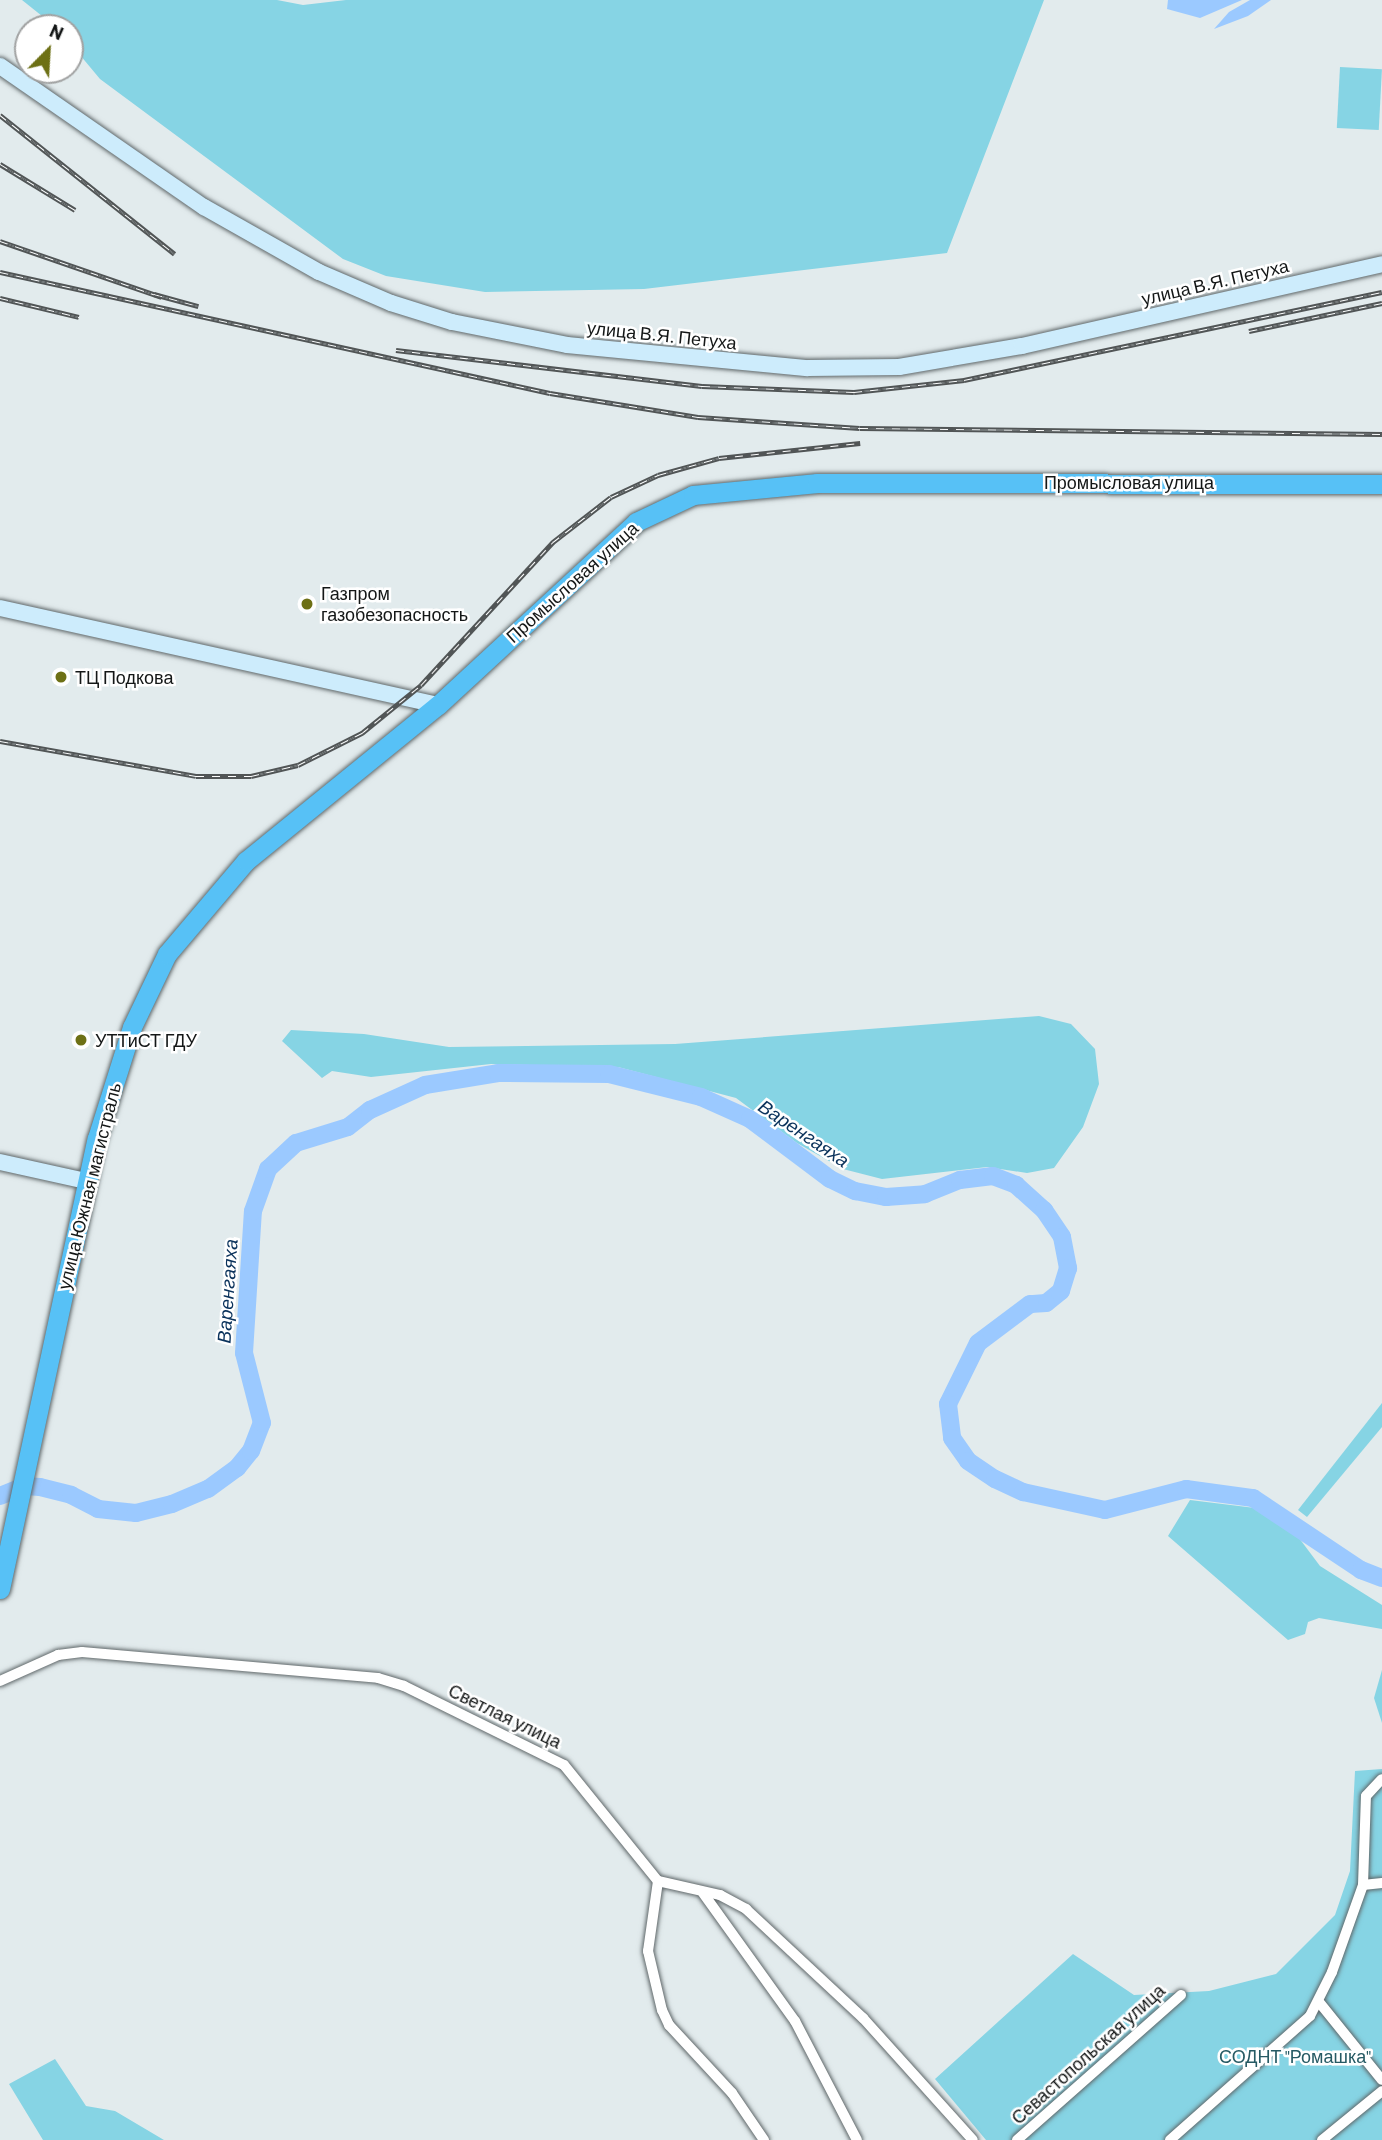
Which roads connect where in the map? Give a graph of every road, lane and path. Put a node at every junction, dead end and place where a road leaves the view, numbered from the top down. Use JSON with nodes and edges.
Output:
{"nodes":[{"id":1,"x":0,"y":66,"type":"edge"},
{"id":2,"x":1382,"y":264,"type":"edge"},
{"id":3,"x":1382,"y":484,"type":"edge"},
{"id":4,"x":0,"y":608,"type":"edge"},
{"id":5,"x":438,"y":705,"type":"junction"},
{"id":6,"x":0,"y":1162,"type":"edge"},
{"id":7,"x":86,"y":1181,"type":"junction"},
{"id":8,"x":0,"y":1589,"type":"edge"},
{"id":9,"x":0,"y":1681,"type":"edge"},
{"id":10,"x":1382,"y":1779,"type":"edge"},
{"id":11,"x":658,"y":1881,"type":"junction"},
{"id":12,"x":1382,"y":1883,"type":"edge"},
{"id":13,"x":1363,"y":1885,"type":"junction"},
{"id":14,"x":703,"y":1893,"type":"junction"},
{"id":15,"x":1181,"y":1995,"type":"dead end"},
{"id":16,"x":1319,"y":2002,"type":"junction"},
{"id":17,"x":1382,"y":2080,"type":"edge"},
{"id":18,"x":1382,"y":2091,"type":"edge"},
{"id":19,"x":764,"y":2140,"type":"edge"},
{"id":20,"x":857,"y":2140,"type":"edge"},
{"id":21,"x":973,"y":2140,"type":"edge"},
{"id":22,"x":1017,"y":2140,"type":"edge"},
{"id":23,"x":1170,"y":2140,"type":"edge"},
{"id":24,"x":1322,"y":2140,"type":"edge"}],
"edges":[{"from":1,"to":2,"type":"street","name":"улица В.Я. Петуха"},
{"from":3,"to":5,"type":"highway","name":"Промысловая улица"},
{"from":4,"to":5,"type":"street"},
{"from":5,"to":7,"type":"highway","name":"улица Южная магистраль"},
{"from":6,"to":7,"type":"street"},
{"from":7,"to":8,"type":"highway","name":"улица Южная магистраль"},
{"from":9,"to":11,"type":"street","name":"Светлая улица"},
{"from":10,"to":13,"type":"street"},
{"from":11,"to":14,"type":"street"},
{"from":11,"to":19,"type":"street"},
{"from":12,"to":13,"type":"street"},
{"from":13,"to":16,"type":"street"},
{"from":14,"to":20,"type":"street"},
{"from":14,"to":21,"type":"street"},
{"from":15,"to":22,"type":"street","name":"Севастопольская улица"},
{"from":16,"to":17,"type":"street"},
{"from":16,"to":23,"type":"street"},
{"from":18,"to":24,"type":"street"}]}
